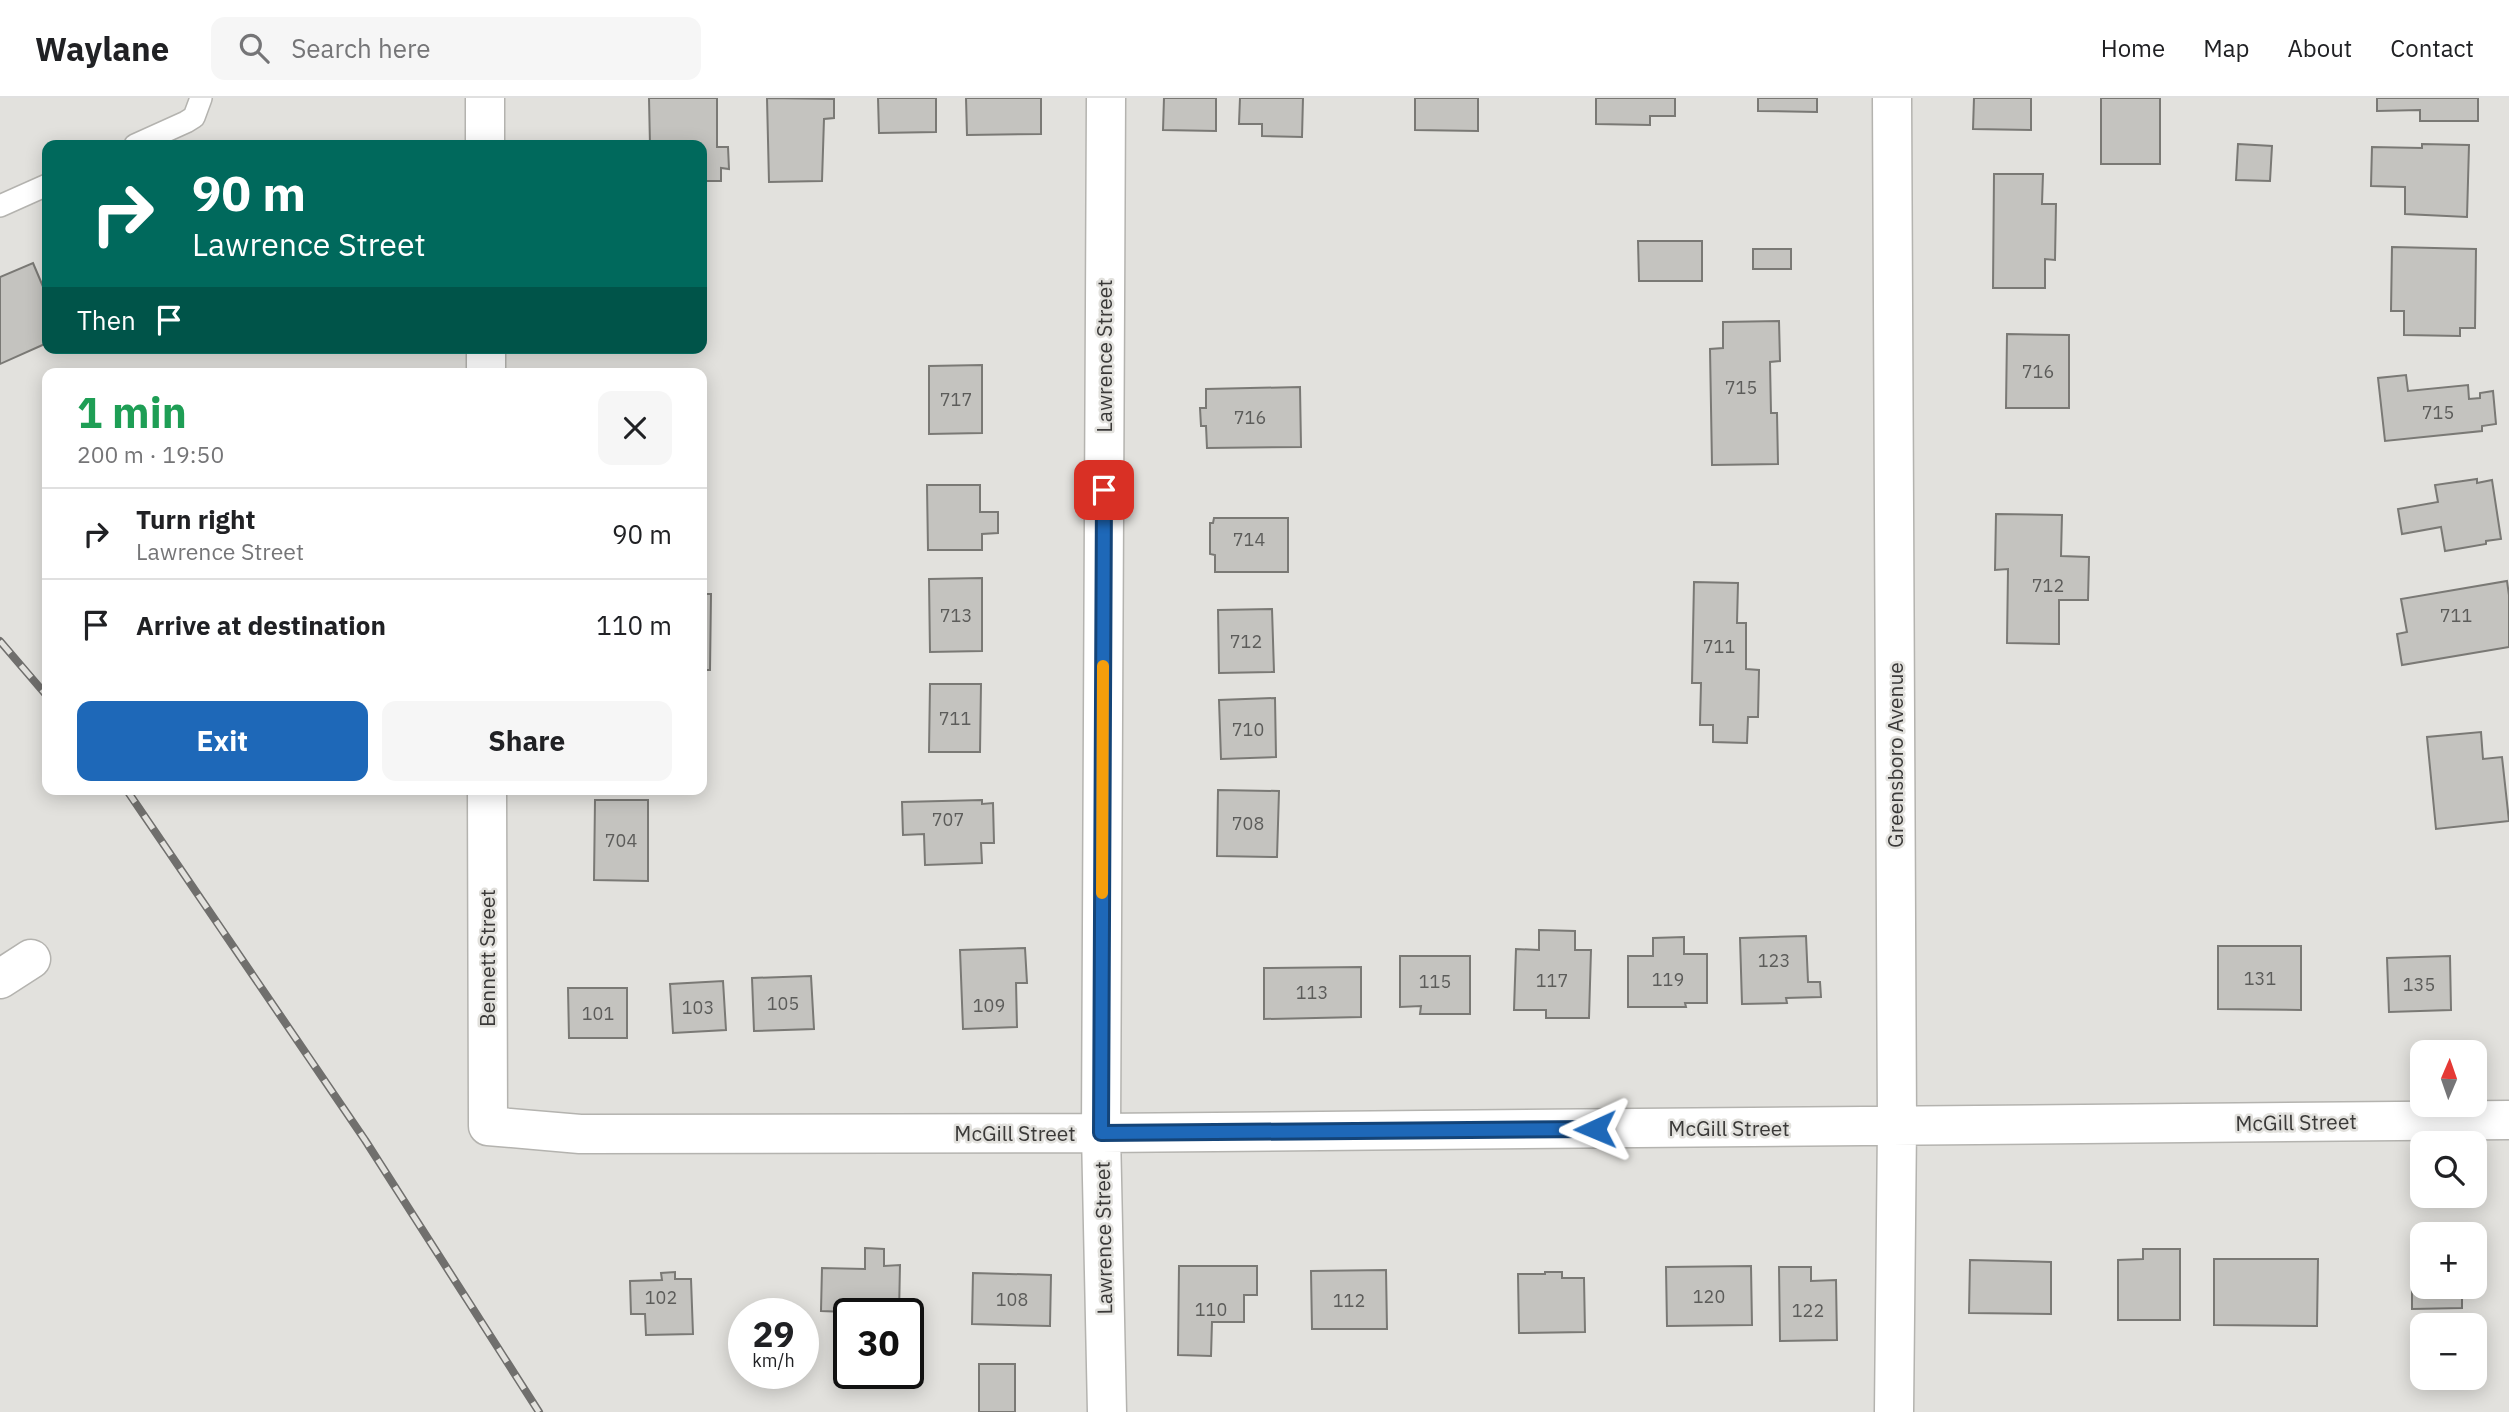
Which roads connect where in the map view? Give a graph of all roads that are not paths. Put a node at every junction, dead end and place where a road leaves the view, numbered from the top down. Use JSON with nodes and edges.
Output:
{"nodes":[{"id":1,"x":201,"y":98,"type":"edge"},
{"id":2,"x":485,"y":98,"type":"edge"},
{"id":3,"x":1106,"y":98,"type":"edge"},
{"id":4,"x":1892,"y":98,"type":"edge"},
{"id":5,"x":146,"y":140,"type":"edge"},
{"id":6,"x":485,"y":140,"type":"edge"},
{"id":7,"x":42,"y":187,"type":"edge"},
{"id":8,"x":0,"y":206,"type":"edge"},
{"id":9,"x":487,"y":795,"type":"edge"},
{"id":10,"x":2509,"y":1120,"type":"edge"},
{"id":11,"x":488,"y":1126,"type":"joint"},
{"id":12,"x":1897,"y":1126,"type":"junction"},
{"id":13,"x":1101,"y":1133,"type":"junction"},
{"id":14,"x":1107,"y":1412,"type":"edge"},
{"id":15,"x":1894,"y":1412,"type":"edge"}],
"edges":[{"from":1,"to":5,"type":"lane"},
{"from":2,"to":6,"type":"street"},
{"from":3,"to":13,"type":"street","name":"Lawrence Street"},
{"from":4,"to":12,"type":"street","name":"Greensboro Avenue"},
{"from":7,"to":8,"type":"lane"},
{"from":9,"to":11,"type":"street","name":"Bennett Street"},
{"from":10,"to":12,"type":"street","name":"McGill Street"},
{"from":11,"to":13,"type":"street","name":"McGill Street"},
{"from":12,"to":13,"type":"street","name":"McGill Street"},
{"from":12,"to":15,"type":"street","name":"Greensboro Avenue"},
{"from":13,"to":14,"type":"street","name":"Lawrence Street"}]}
